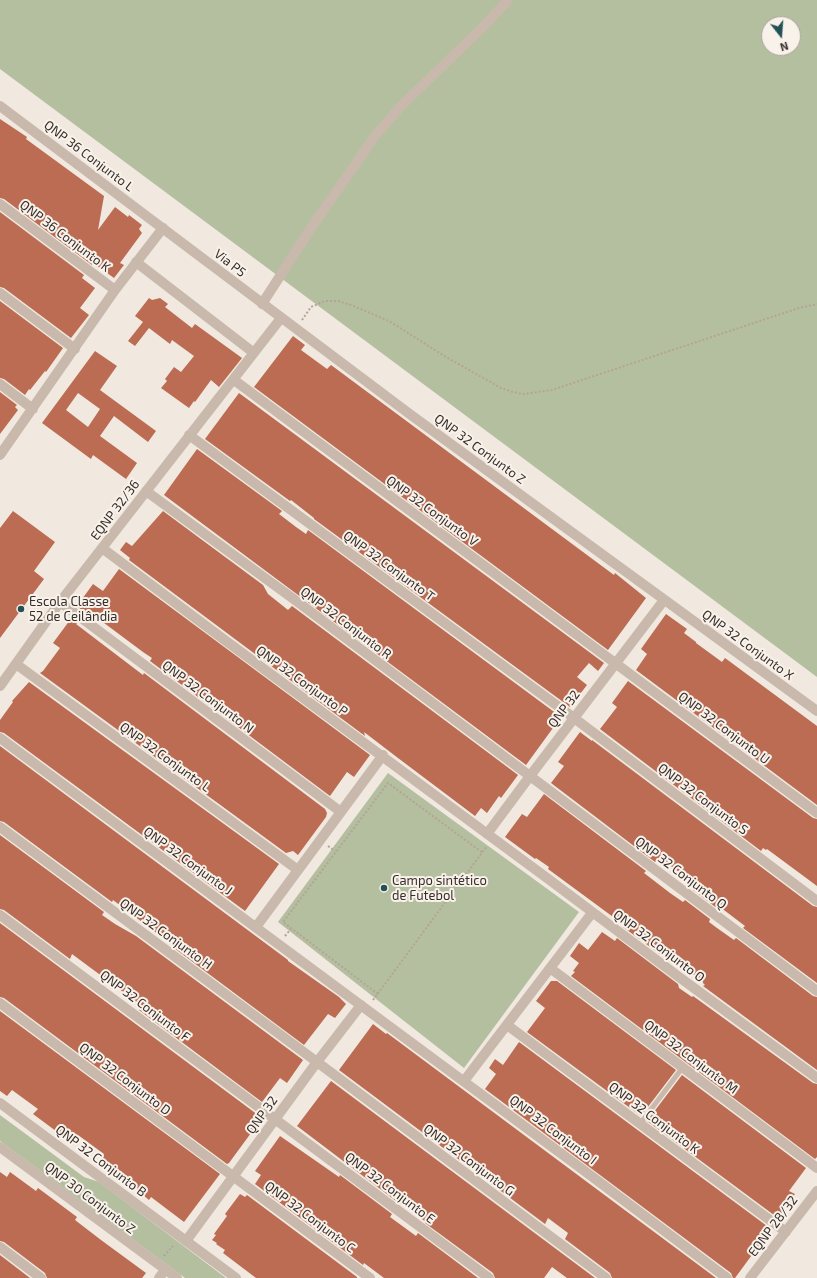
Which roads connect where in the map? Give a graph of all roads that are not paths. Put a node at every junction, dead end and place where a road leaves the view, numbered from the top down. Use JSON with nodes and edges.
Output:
{"nodes":[{"id":1,"x":508,"y":0,"type":"edge"},
{"id":2,"x":0,"y":106,"type":"edge"},
{"id":3,"x":0,"y":204,"type":"edge"},
{"id":4,"x":163,"y":228,"type":"junction"},
{"id":5,"x":136,"y":262,"type":"junction"},
{"id":6,"x":115,"y":290,"type":"junction"},
{"id":7,"x":0,"y":293,"type":"edge"},
{"id":8,"x":262,"y":304,"type":"junction"},
{"id":9,"x":281,"y":318,"type":"junction"},
{"id":10,"x":75,"y":349,"type":"junction"},
{"id":11,"x":254,"y":353,"type":"junction"},
{"id":12,"x":234,"y":380,"type":"junction"},
{"id":13,"x":0,"y":384,"type":"edge"},
{"id":14,"x":33,"y":409,"type":"junction"},
{"id":15,"x":189,"y":435,"type":"junction"},
{"id":16,"x":0,"y":455,"type":"edge"},
{"id":17,"x":146,"y":491,"type":"junction"},
{"id":18,"x":102,"y":548,"type":"junction"},
{"id":19,"x":664,"y":600,"type":"junction"},
{"id":20,"x":60,"y":602,"type":"junction"},
{"id":21,"x":616,"y":663,"type":"junction"},
{"id":22,"x":16,"y":664,"type":"junction"},
{"id":23,"x":0,"y":686,"type":"edge"},
{"id":24,"x":817,"y":711,"type":"edge"},
{"id":25,"x":574,"y":718,"type":"junction"},
{"id":26,"x":0,"y":738,"type":"edge"},
{"id":27,"x":383,"y":756,"type":"junction"},
{"id":28,"x":530,"y":776,"type":"junction"},
{"id":29,"x":341,"y":812,"type":"junction"},
{"id":30,"x":817,"y":813,"type":"edge"},
{"id":31,"x":0,"y":827,"type":"edge"},
{"id":32,"x":487,"y":834,"type":"junction"},
{"id":33,"x":298,"y":870,"type":"junction"},
{"id":34,"x":817,"y":901,"type":"edge"},
{"id":35,"x":592,"y":912,"type":"junction"},
{"id":36,"x":0,"y":915,"type":"edge"},
{"id":37,"x":256,"y":927,"type":"junction"},
{"id":38,"x":550,"y":968,"type":"junction"},
{"id":39,"x":817,"y":991,"type":"edge"},
{"id":40,"x":0,"y":1003,"type":"edge"},
{"id":41,"x":361,"y":1005,"type":"junction"},
{"id":42,"x":507,"y":1025,"type":"junction"},
{"id":43,"x":317,"y":1062,"type":"junction"},
{"id":44,"x":684,"y":1067,"type":"junction"},
{"id":45,"x":817,"y":1078,"type":"edge"},
{"id":46,"x":464,"y":1081,"type":"junction"},
{"id":47,"x":0,"y":1103,"type":"edge"},
{"id":48,"x":275,"y":1119,"type":"junction"},
{"id":49,"x":640,"y":1124,"type":"junction"},
{"id":50,"x":0,"y":1146,"type":"edge"},
{"id":51,"x":817,"y":1168,"type":"edge"},
{"id":52,"x":234,"y":1176,"type":"junction"},
{"id":53,"x":817,"y":1190,"type":"edge"},
{"id":54,"x":786,"y":1232,"type":"junction"},
{"id":55,"x":183,"y":1239,"type":"junction"},
{"id":56,"x":0,"y":1247,"type":"edge"},
{"id":57,"x":161,"y":1267,"type":"junction"},
{"id":58,"x":41,"y":1278,"type":"edge"},
{"id":59,"x":159,"y":1278,"type":"edge"},
{"id":60,"x":177,"y":1278,"type":"edge"},
{"id":61,"x":236,"y":1278,"type":"edge"},
{"id":62,"x":370,"y":1278,"type":"edge"},
{"id":63,"x":489,"y":1278,"type":"edge"},
{"id":64,"x":606,"y":1278,"type":"edge"},
{"id":65,"x":727,"y":1278,"type":"edge"},
{"id":66,"x":750,"y":1278,"type":"edge"}],
"edges":[{"from":1,"to":8,"type":"street"},
{"from":2,"to":4,"type":"street","name":"QNP 36 Conjunto L"},
{"from":3,"to":6,"type":"street","name":"QNP 36 Conjunto K"},
{"from":4,"to":5,"type":"street"},
{"from":4,"to":8,"type":"street","name":"Via P5"},
{"from":5,"to":6,"type":"street"},
{"from":5,"to":11,"type":"street"},
{"from":6,"to":10,"type":"street"},
{"from":7,"to":10,"type":"street"},
{"from":8,"to":9,"type":"street","name":"Via P5"},
{"from":9,"to":11,"type":"street","name":"EQNP 32/36"},
{"from":9,"to":19,"type":"street","name":"QNP 32 Conjunto Z"},
{"from":10,"to":14,"type":"street"},
{"from":11,"to":12,"type":"street","name":"EQNP 32/36"},
{"from":12,"to":15,"type":"street","name":"EQNP 32/36"},
{"from":12,"to":21,"type":"street","name":"QNP 32 Conjunto V"},
{"from":13,"to":14,"type":"street"},
{"from":14,"to":16,"type":"street"},
{"from":15,"to":17,"type":"street","name":"EQNP 32/36"},
{"from":15,"to":25,"type":"street","name":"QNP 32 Conjunto T"},
{"from":17,"to":18,"type":"street","name":"EQNP 32/36"},
{"from":17,"to":28,"type":"street","name":"QNP 32 Conjunto R"},
{"from":18,"to":20,"type":"street","name":"EQNP 32/36"},
{"from":18,"to":27,"type":"street","name":"QNP 32 Conjunto P"},
{"from":19,"to":21,"type":"street","name":"QNP 32"},
{"from":19,"to":24,"type":"street","name":"QNP 32 Conjunto X"},
{"from":20,"to":22,"type":"street","name":"EQNP 32/36"},
{"from":20,"to":29,"type":"street","name":"QNP 32 Conjunto N"},
{"from":21,"to":25,"type":"street","name":"QNP 32"},
{"from":21,"to":30,"type":"street","name":"QNP 32 Conjunto U"},
{"from":22,"to":23,"type":"street","name":"EQNP 32/36"},
{"from":22,"to":33,"type":"street","name":"QNP 32 Conjunto L"},
{"from":25,"to":28,"type":"street","name":"QNP 32"},
{"from":25,"to":34,"type":"street","name":"QNP 32 Conjunto S"},
{"from":26,"to":37,"type":"street","name":"QNP 32 Conjunto J"},
{"from":27,"to":29,"type":"street"},
{"from":27,"to":32,"type":"street","name":"QNP 32 Conjunto P"},
{"from":28,"to":32,"type":"street","name":"QNP 32"},
{"from":28,"to":39,"type":"street","name":"QNP 32 Conjunto Q"},
{"from":29,"to":33,"type":"street"},
{"from":31,"to":43,"type":"street","name":"QNP 32 Conjunto H"},
{"from":32,"to":35,"type":"street","name":"QNP 32 Conjunto O"},
{"from":33,"to":37,"type":"street"},
{"from":35,"to":38,"type":"street"},
{"from":35,"to":45,"type":"street","name":"QNP 32 Conjunto O"},
{"from":36,"to":48,"type":"street","name":"QNP 32 Conjunto F"},
{"from":37,"to":41,"type":"street","name":"QNP 32 Conjunto J"},
{"from":38,"to":42,"type":"street"},
{"from":38,"to":44,"type":"street","name":"QNP 32 Conjunto M"},
{"from":40,"to":52,"type":"street","name":"QNP 32 Conjunto D"},
{"from":41,"to":43,"type":"street","name":"QNP 32"},
{"from":41,"to":46,"type":"street","name":"QNP 32 Conjunto I"},
{"from":42,"to":46,"type":"street"},
{"from":42,"to":49,"type":"street","name":"QNP 32 Conjunto K"},
{"from":43,"to":48,"type":"street","name":"QNP 32"},
{"from":43,"to":64,"type":"street","name":"QNP 32 Conjunto G"},
{"from":44,"to":49,"type":"lane"},
{"from":44,"to":51,"type":"street","name":"QNP 32 Conjunto M"},
{"from":46,"to":65,"type":"street","name":"QNP 32 Conjunto I"},
{"from":47,"to":55,"type":"street","name":"QNP 32 Conjunto B"},
{"from":48,"to":52,"type":"street","name":"QNP 32"},
{"from":48,"to":63,"type":"street","name":"QNP 32 Conjunto E"},
{"from":49,"to":54,"type":"street","name":"QNP 32 Conjunto K"},
{"from":50,"to":57,"type":"street","name":"QNP 30 Conjunto Z"},
{"from":52,"to":55,"type":"street","name":"QNP 32"},
{"from":52,"to":62,"type":"street","name":"QNP 32 Conjunto C"},
{"from":53,"to":54,"type":"street","name":"EQNP 28/32"},
{"from":54,"to":66,"type":"street","name":"EQNP 28/32"},
{"from":55,"to":61,"type":"street","name":"QNP 32 Conjunto B"},
{"from":56,"to":58,"type":"street"},
{"from":57,"to":59,"type":"street"},
{"from":57,"to":60,"type":"street","name":"QNP 30 Conjunto Z"}]}
